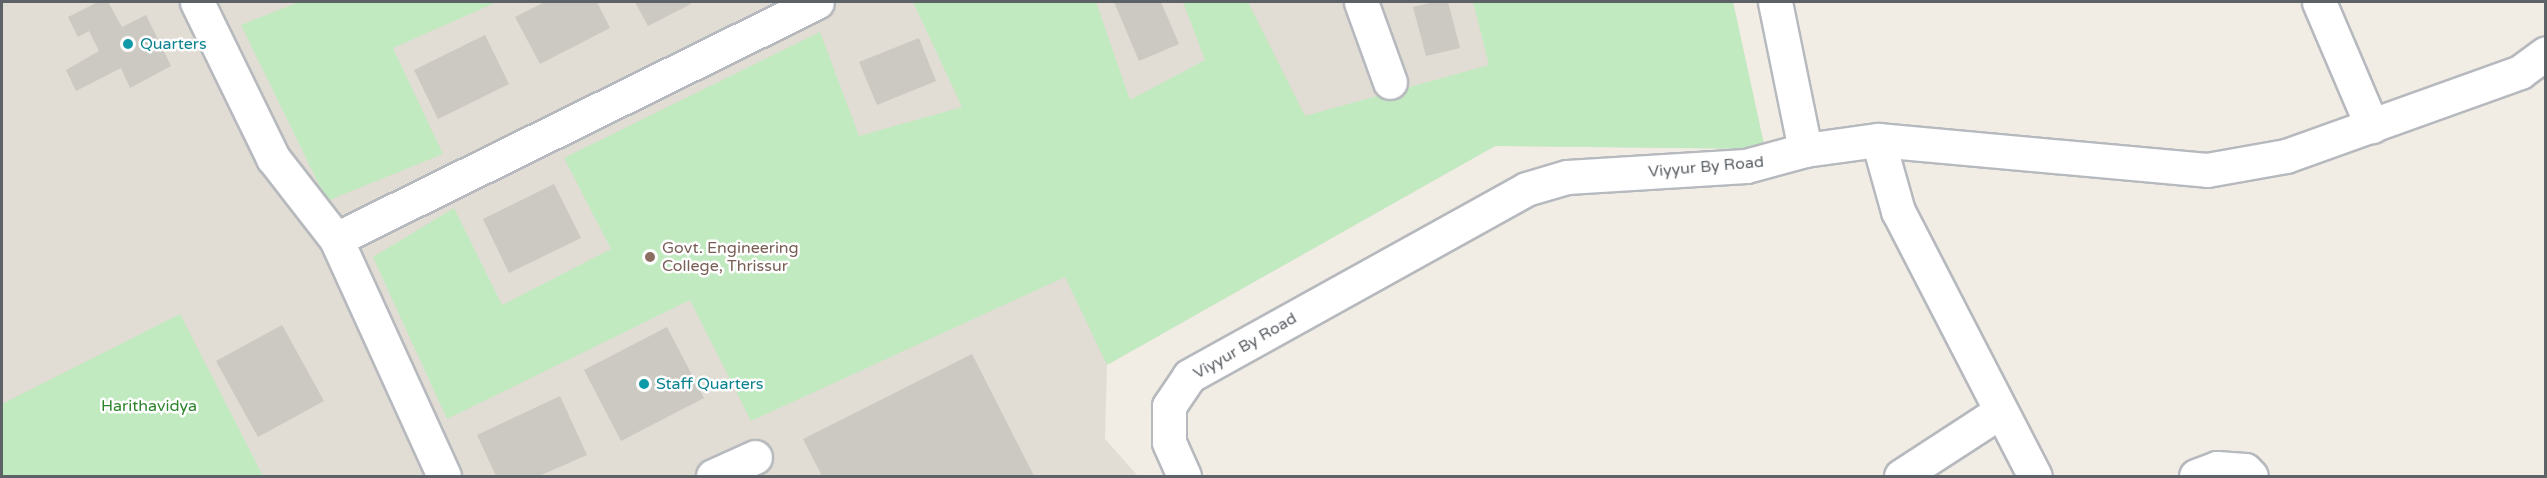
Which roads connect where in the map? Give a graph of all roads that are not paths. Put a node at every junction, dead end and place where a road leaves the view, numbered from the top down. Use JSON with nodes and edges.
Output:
{"nodes":[{"id":1,"x":197,"y":2,"type":"edge"},
{"id":2,"x":817,"y":2,"type":"edge"},
{"id":3,"x":1361,"y":2,"type":"edge"},
{"id":4,"x":1774,"y":2,"type":"edge"},
{"id":5,"x":2319,"y":2,"type":"edge"},
{"id":6,"x":2546,"y":53,"type":"edge"},
{"id":7,"x":1390,"y":82,"type":"dead end"},
{"id":8,"x":2372,"y":126,"type":"junction"},
{"id":9,"x":1878,"y":140,"type":"junction"},
{"id":10,"x":1805,"y":150,"type":"junction"},
{"id":11,"x":336,"y":239,"type":"junction"},
{"id":12,"x":2001,"y":411,"type":"junction"},
{"id":13,"x":754,"y":457,"type":"dead end"},
{"id":14,"x":444,"y":477,"type":"edge"},
{"id":15,"x":713,"y":477,"type":"edge"},
{"id":16,"x":1184,"y":477,"type":"edge"},
{"id":17,"x":1901,"y":477,"type":"edge"},
{"id":18,"x":2034,"y":477,"type":"edge"},
{"id":19,"x":2196,"y":477,"type":"edge"},
{"id":20,"x":2251,"y":477,"type":"edge"}],
"edges":[{"from":1,"to":11,"type":"street"},
{"from":2,"to":11,"type":"street"},
{"from":3,"to":7,"type":"street"},
{"from":4,"to":10,"type":"street"},
{"from":5,"to":8,"type":"street"},
{"from":6,"to":8,"type":"street","name":"Viyyur By Road"},
{"from":8,"to":9,"type":"street","name":"Viyyur By Road"},
{"from":9,"to":10,"type":"street","name":"Viyyur By Road"},
{"from":9,"to":12,"type":"street"},
{"from":10,"to":16,"type":"street","name":"Viyyur By Road"},
{"from":11,"to":14,"type":"street"},
{"from":12,"to":17,"type":"street"},
{"from":12,"to":18,"type":"street"},
{"from":13,"to":15,"type":"street"},
{"from":19,"to":20,"type":"street"}]}
